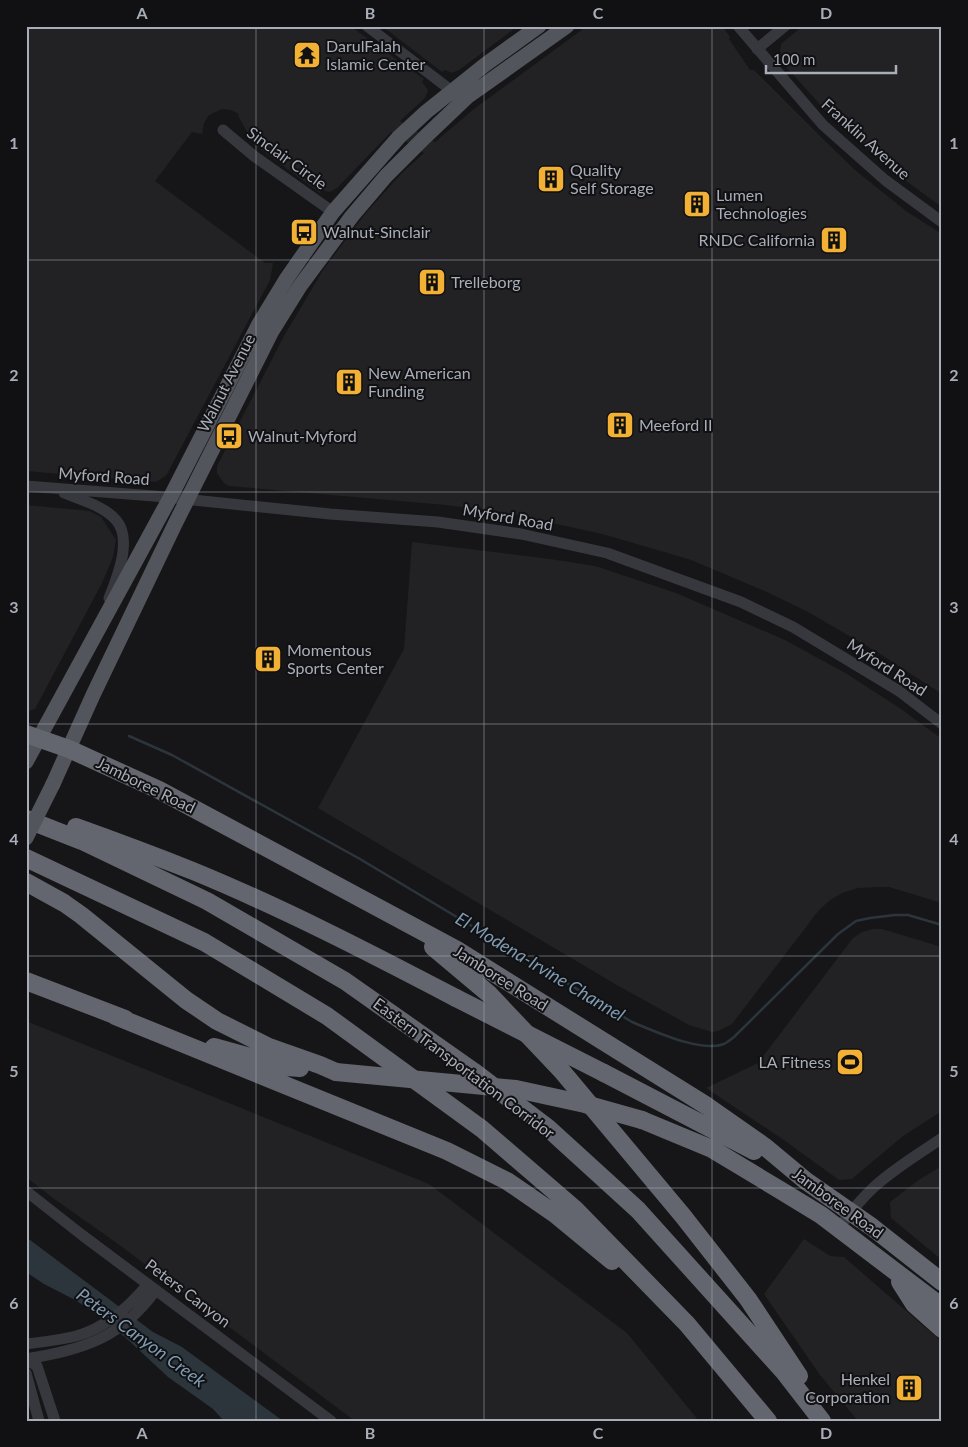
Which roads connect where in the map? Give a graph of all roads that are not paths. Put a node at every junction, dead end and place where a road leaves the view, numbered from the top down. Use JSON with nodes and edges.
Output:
{"nodes":[{"id":1,"x":367,"y":26,"type":"edge"},
{"id":2,"x":539,"y":26,"type":"edge"},
{"id":3,"x":567,"y":26,"type":"edge"},
{"id":4,"x":738,"y":26,"type":"edge"},
{"id":5,"x":785,"y":26,"type":"edge"},
{"id":6,"x":756,"y":49,"type":"junction"},
{"id":7,"x":452,"y":90,"type":"junction"},
{"id":8,"x":223,"y":130,"type":"dead end"},
{"id":9,"x":333,"y":212,"type":"junction"},
{"id":10,"x":942,"y":222,"type":"edge"},
{"id":11,"x":26,"y":486,"type":"edge"},
{"id":12,"x":56,"y":489,"type":"junction"},
{"id":13,"x":170,"y":498,"type":"junction"},
{"id":14,"x":187,"y":500,"type":"junction"},
{"id":15,"x":96,"y":634,"type":"junction"},
{"id":16,"x":942,"y":724,"type":"edge"},
{"id":17,"x":33,"y":736,"type":"edge"},
{"id":18,"x":69,"y":749,"type":"junction"},
{"id":19,"x":26,"y":762,"type":"edge"},
{"id":20,"x":26,"y":810,"type":"edge"},
{"id":21,"x":26,"y":819,"type":"edge"},
{"id":22,"x":26,"y":838,"type":"edge"},
{"id":23,"x":26,"y":858,"type":"edge"},
{"id":24,"x":26,"y":882,"type":"edge"},
{"id":25,"x":388,"y":913,"type":"junction"},
{"id":26,"x":26,"y":981,"type":"edge"},
{"id":27,"x":115,"y":1016,"type":"junction"},
{"id":28,"x":336,"y":1072,"type":"junction"},
{"id":29,"x":942,"y":1138,"type":"edge"},
{"id":30,"x":806,"y":1181,"type":"junction"},
{"id":31,"x":26,"y":1190,"type":"edge"},
{"id":32,"x":850,"y":1213,"type":"junction"},
{"id":33,"x":838,"y":1229,"type":"junction"},
{"id":34,"x":892,"y":1271,"type":"junction"},
{"id":35,"x":942,"y":1282,"type":"edge"},
{"id":36,"x":152,"y":1287,"type":"junction"},
{"id":37,"x":138,"y":1304,"type":"junction"},
{"id":38,"x":942,"y":1307,"type":"edge"},
{"id":39,"x":942,"y":1329,"type":"edge"},
{"id":40,"x":26,"y":1344,"type":"edge"},
{"id":41,"x":713,"y":1354,"type":"junction"},
{"id":42,"x":26,"y":1359,"type":"edge"},
{"id":43,"x":26,"y":1372,"type":"edge"},
{"id":44,"x":54,"y":1420,"type":"edge"},
{"id":45,"x":39,"y":1421,"type":"edge"},
{"id":46,"x":332,"y":1421,"type":"edge"},
{"id":47,"x":768,"y":1421,"type":"edge"},
{"id":48,"x":822,"y":1421,"type":"edge"},
{"id":49,"x":826,"y":1421,"type":"edge"}],
"edges":[{"from":1,"to":7,"type":"street"},
{"from":2,"to":7,"type":"main road","name":"Walnut Avenue"},
{"from":3,"to":14,"type":"main road","name":"Walnut Avenue"},
{"from":4,"to":6,"type":"street","name":"Franklin Avenue"},
{"from":5,"to":6,"type":"street"},
{"from":6,"to":10,"type":"street","name":"Franklin Avenue"},
{"from":7,"to":9,"type":"main road","name":"Walnut Avenue"},
{"from":8,"to":9,"type":"street","name":"Sinclair Circle"},
{"from":9,"to":13,"type":"main road","name":"Walnut Avenue"},
{"from":11,"to":12,"type":"street","name":"Myford Road"},
{"from":12,"to":13,"type":"street","name":"Myford Road"},
{"from":12,"to":15,"type":"street"},
{"from":13,"to":14,"type":"street","name":"Myford Road"},
{"from":13,"to":15,"type":"main road","name":"Walnut Avenue"},
{"from":14,"to":16,"type":"street","name":"Myford Road"},
{"from":14,"to":18,"type":"main road","name":"Walnut Avenue"},
{"from":15,"to":17,"type":"main road","name":"Walnut Avenue"},
{"from":17,"to":18,"type":"highway","name":"Jamboree Road"},
{"from":17,"to":19,"type":"main road","name":"Walnut Avenue"},
{"from":18,"to":22,"type":"main road","name":"Walnut Avenue","bridge":true},
{"from":18,"to":25,"type":"highway","name":"Jamboree Road"},
{"from":20,"to":30,"type":"highway","bridge":true},
{"from":21,"to":48,"type":"highway","name":"Eastern Transportation Corridor"},
{"from":23,"to":41,"type":"highway"},
{"from":24,"to":28,"type":"highway"},
{"from":25,"to":30,"type":"highway","name":"Jamboree Road"},
{"from":25,"to":49,"type":"highway"},
{"from":26,"to":27,"type":"highway","name":"Jamboree Road"},
{"from":27,"to":28,"type":"highway","name":"Jamboree Road"},
{"from":27,"to":41,"type":"highway"},
{"from":28,"to":33,"type":"highway","name":"Jamboree Road","bridge":true},
{"from":29,"to":32,"type":"street"},
{"from":30,"to":32,"type":"highway","name":"Jamboree Road"},
{"from":31,"to":36,"type":"street","name":"Peters Canyon"},
{"from":32,"to":33,"type":"street"},
{"from":32,"to":35,"type":"highway","name":"Jamboree Road"},
{"from":33,"to":34,"type":"highway","name":"Jamboree Road"},
{"from":34,"to":38,"type":"highway","name":"Jamboree Road"},
{"from":34,"to":39,"type":"highway"},
{"from":36,"to":37,"type":"street"},
{"from":36,"to":46,"type":"street","name":"Peters Canyon"},
{"from":37,"to":40,"type":"street"},
{"from":37,"to":42,"type":"street"},
{"from":41,"to":47,"type":"highway"},
{"from":42,"to":44,"type":"street"},
{"from":43,"to":45,"type":"street"}]}
